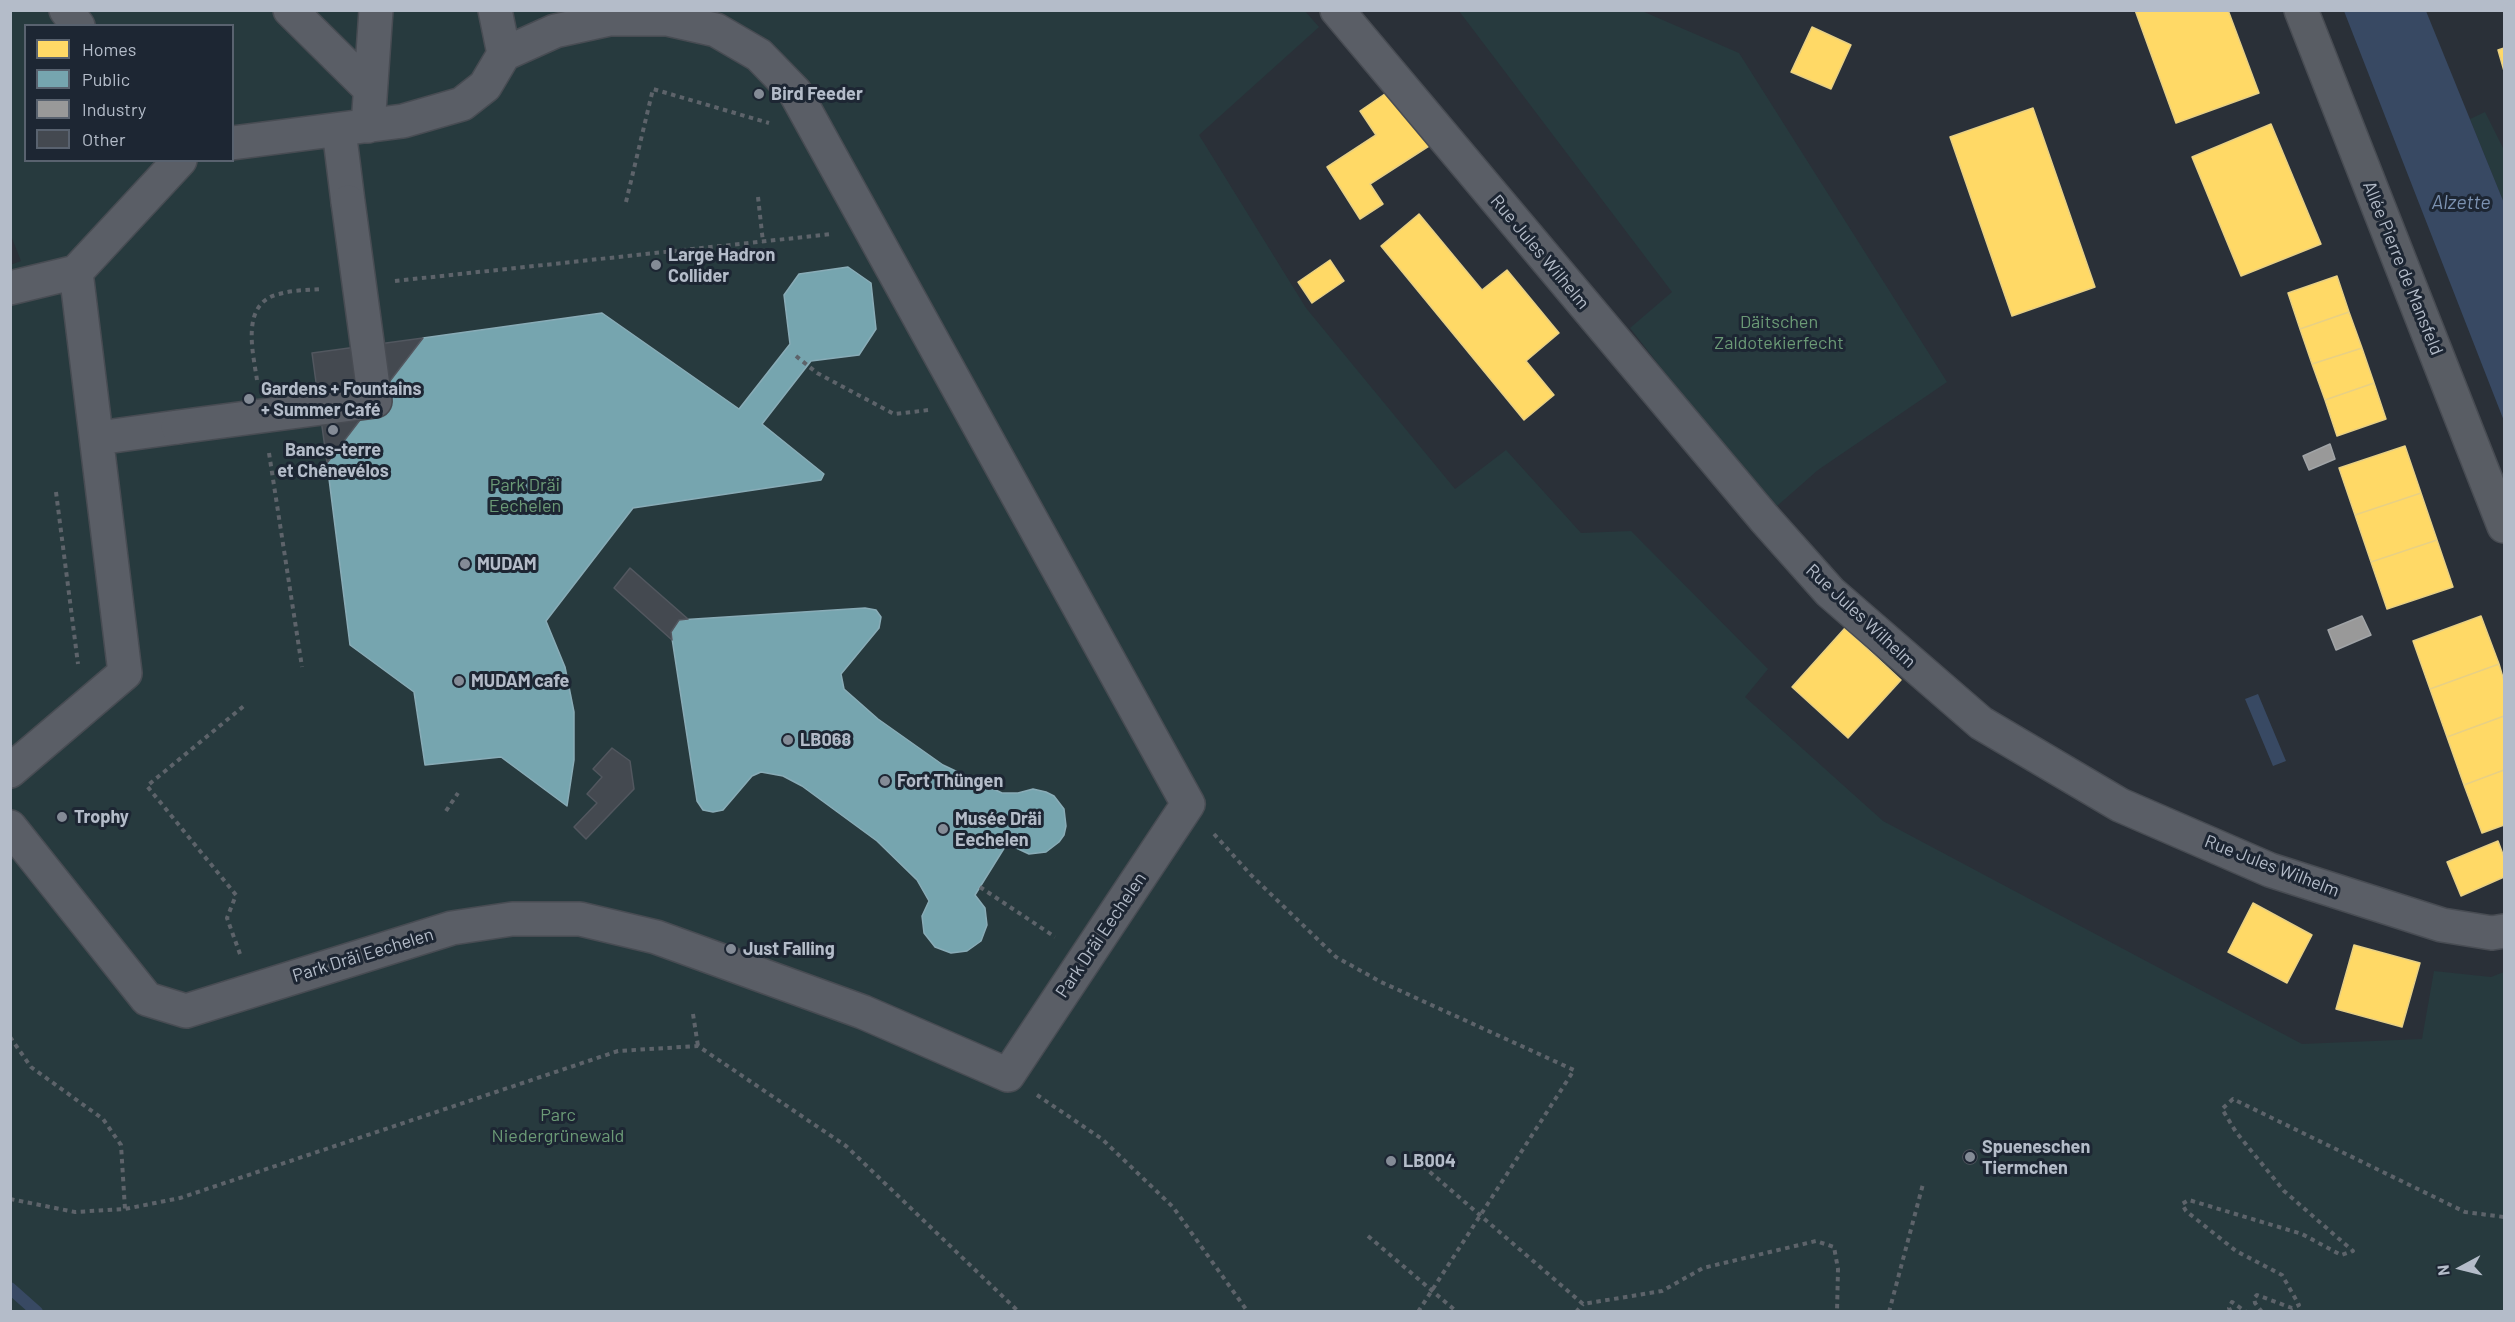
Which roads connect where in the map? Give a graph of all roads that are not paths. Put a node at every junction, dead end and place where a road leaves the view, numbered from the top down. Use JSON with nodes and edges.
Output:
{"nodes":[{"id":1,"x":66,"y":10,"type":"edge"},
{"id":2,"x":290,"y":10,"type":"edge"},
{"id":3,"x":376,"y":10,"type":"edge"},
{"id":4,"x":495,"y":10,"type":"edge"},
{"id":5,"x":1337,"y":10,"type":"edge"},
{"id":6,"x":2301,"y":10,"type":"edge"},
{"id":7,"x":76,"y":24,"type":"edge"},
{"id":8,"x":504,"y":54,"type":"junction"},
{"id":9,"x":370,"y":89,"type":"junction"},
{"id":10,"x":353,"y":128,"type":"junction"},
{"id":11,"x":234,"y":143,"type":"edge"},
{"id":12,"x":178,"y":162,"type":"edge"},
{"id":13,"x":76,"y":272,"type":"junction"},
{"id":14,"x":10,"y":288,"type":"edge"},
{"id":15,"x":98,"y":438,"type":"junction"},
{"id":16,"x":2505,"y":526,"type":"edge"},
{"id":17,"x":10,"y":771,"type":"edge"},
{"id":18,"x":10,"y":827,"type":"edge"},
{"id":19,"x":2505,"y":931,"type":"edge"}],
"edges":[{"from":1,"to":7,"type":"street"},
{"from":2,"to":9,"type":"street"},
{"from":3,"to":9,"type":"street"},
{"from":4,"to":8,"type":"street"},
{"from":5,"to":19,"type":"street","name":"Rue Jules Wilhelm"},
{"from":6,"to":16,"type":"main road","name":"Allée Pierre de Mansfeld"},
{"from":8,"to":10,"type":"street"},
{"from":8,"to":18,"type":"street","name":"Park Dräi Eechelen"},
{"from":9,"to":10,"type":"street"},
{"from":10,"to":11,"type":"street"},
{"from":10,"to":15,"type":"street","bridge":true},
{"from":12,"to":13,"type":"street"},
{"from":13,"to":14,"type":"street"},
{"from":13,"to":15,"type":"street"},
{"from":15,"to":17,"type":"street"}]}
